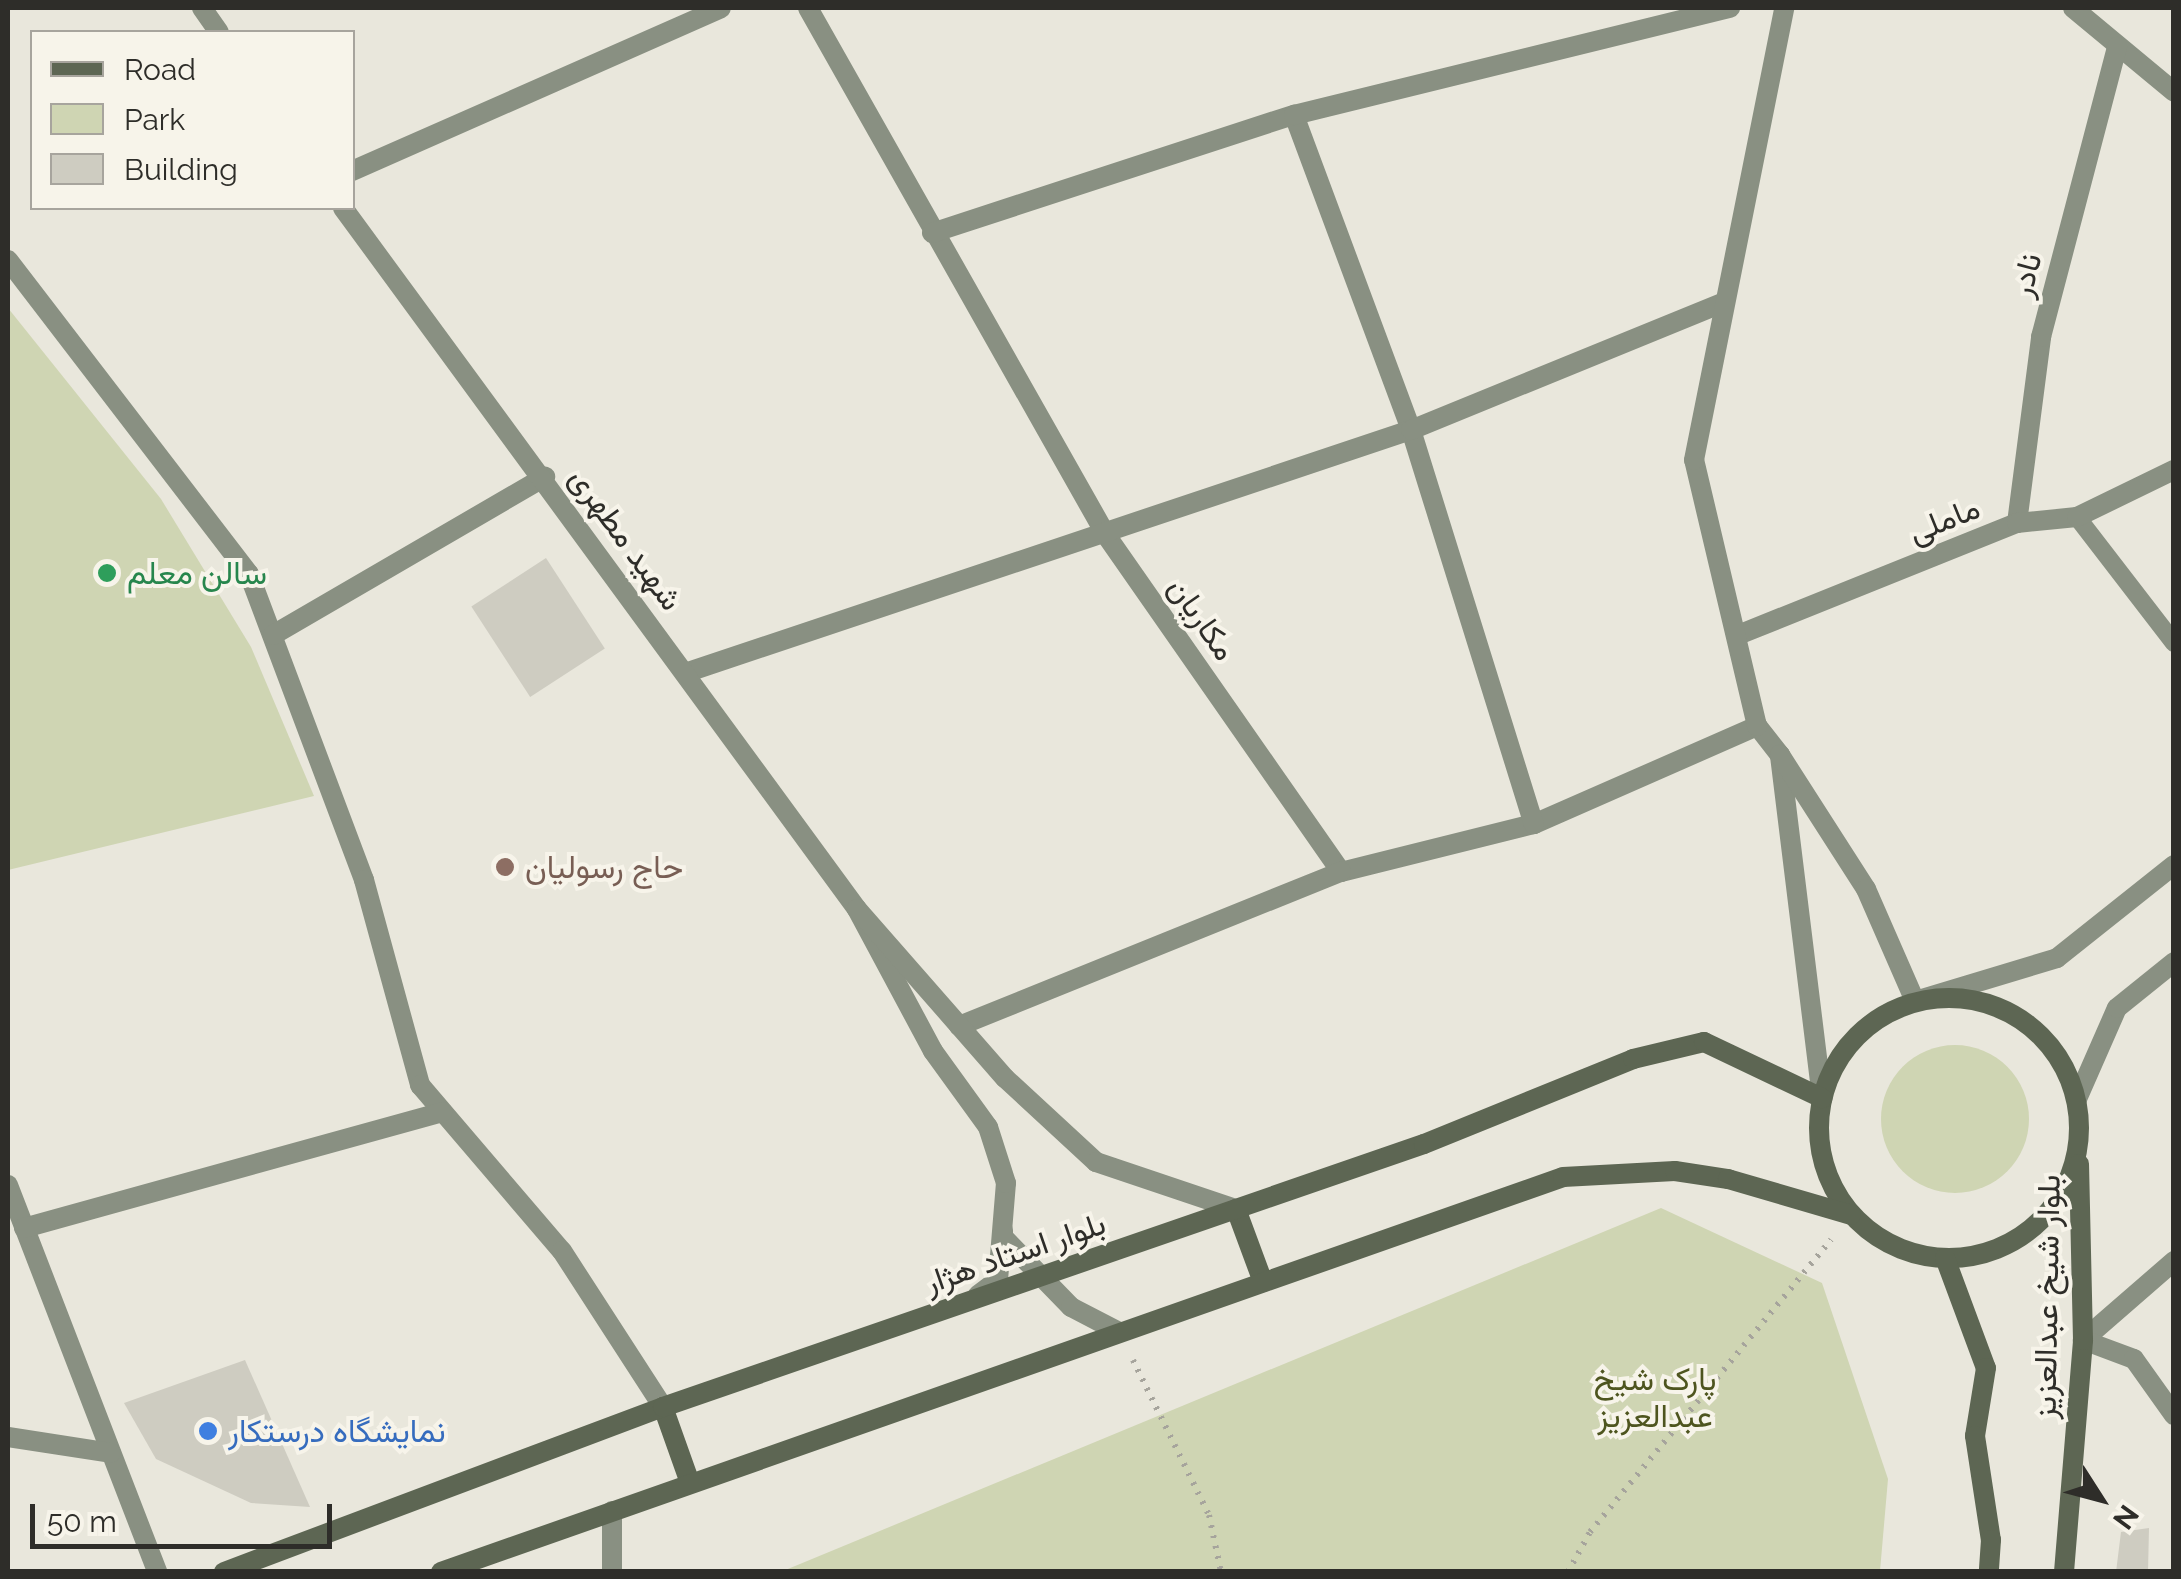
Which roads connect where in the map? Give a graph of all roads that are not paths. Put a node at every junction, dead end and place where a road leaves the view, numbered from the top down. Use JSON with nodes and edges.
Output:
{"nodes":[{"id":1,"x":202,"y":8,"type":"edge"},
{"id":2,"x":721,"y":8,"type":"edge"},
{"id":3,"x":808,"y":8,"type":"edge"},
{"id":4,"x":1730,"y":8,"type":"edge"},
{"id":5,"x":1784,"y":8,"type":"edge"},
{"id":6,"x":2073,"y":8,"type":"edge"},
{"id":7,"x":218,"y":30,"type":"edge"},
{"id":8,"x":2117,"y":46,"type":"junction"},
{"id":9,"x":2174,"y":92,"type":"edge"},
{"id":10,"x":1294,"y":115,"type":"junction"},
{"id":11,"x":355,"y":170,"type":"edge"},
{"id":12,"x":345,"y":210,"type":"edge"},
{"id":13,"x":932,"y":233,"type":"junction"},
{"id":14,"x":8,"y":260,"type":"edge"},
{"id":15,"x":1720,"y":304,"type":"junction"},
{"id":16,"x":1410,"y":430,"type":"junction"},
{"id":17,"x":2174,"y":470,"type":"edge"},
{"id":18,"x":545,"y":477,"type":"junction"},
{"id":19,"x":2077,"y":518,"type":"junction"},
{"id":20,"x":2017,"y":523,"type":"junction"},
{"id":21,"x":1106,"y":534,"type":"junction"},
{"id":22,"x":273,"y":635,"type":"junction"},
{"id":23,"x":1738,"y":635,"type":"junction"},
{"id":24,"x":2174,"y":643,"type":"edge"},
{"id":25,"x":685,"y":673,"type":"junction"},
{"id":26,"x":1756,"y":726,"type":"junction"},
{"id":27,"x":1780,"y":755,"type":"junction"},
{"id":28,"x":1534,"y":824,"type":"junction"},
{"id":29,"x":2174,"y":865,"type":"edge"},
{"id":30,"x":1341,"y":872,"type":"junction"},
{"id":31,"x":857,"y":909,"type":"junction"},
{"id":32,"x":2174,"y":962,"type":"edge"},
{"id":33,"x":1915,"y":1001,"type":"junction"},
{"id":34,"x":959,"y":1026,"type":"junction"},
{"id":35,"x":1822,"y":1098,"type":"junction"},
{"id":36,"x":2077,"y":1099,"type":"junction"},
{"id":37,"x":442,"y":1112,"type":"junction"},
{"id":38,"x":2079,"y":1144,"type":"junction"},
{"id":39,"x":1006,"y":1183,"type":"junction"},
{"id":40,"x":8,"y":1185,"type":"edge"},
{"id":41,"x":1236,"y":1209,"type":"junction"},
{"id":42,"x":1851,"y":1215,"type":"junction"},
{"id":43,"x":24,"y":1228,"type":"junction"},
{"id":44,"x":1945,"y":1258,"type":"junction"},
{"id":45,"x":2174,"y":1260,"type":"edge"},
{"id":46,"x":1041,"y":1276,"type":"junction"},
{"id":47,"x":1264,"y":1282,"type":"junction"},
{"id":48,"x":973,"y":1300,"type":"junction"},
{"id":49,"x":1119,"y":1332,"type":"junction"},
{"id":50,"x":2084,"y":1340,"type":"junction"},
{"id":51,"x":663,"y":1408,"type":"junction"},
{"id":52,"x":2174,"y":1415,"type":"edge"},
{"id":53,"x":8,"y":1437,"type":"edge"},
{"id":54,"x":111,"y":1453,"type":"junction"},
{"id":55,"x":690,"y":1484,"type":"junction"},
{"id":56,"x":612,"y":1511,"type":"junction"},
{"id":57,"x":157,"y":1572,"type":"edge"},
{"id":58,"x":224,"y":1572,"type":"edge"},
{"id":59,"x":441,"y":1572,"type":"edge"},
{"id":60,"x":612,"y":1572,"type":"edge"},
{"id":61,"x":1989,"y":1572,"type":"edge"},
{"id":62,"x":2064,"y":1572,"type":"edge"}],
"edges":[{"from":1,"to":7,"type":"street"},
{"from":2,"to":11,"type":"street"},
{"from":3,"to":13,"type":"street","name":"مکاریان"},
{"from":4,"to":10,"type":"street"},
{"from":5,"to":15,"type":"street"},
{"from":6,"to":8,"type":"street"},
{"from":8,"to":9,"type":"street"},
{"from":8,"to":20,"type":"street","name":"نادر"},
{"from":10,"to":13,"type":"street"},
{"from":10,"to":16,"type":"street"},
{"from":12,"to":18,"type":"street","name":"شهید مطهری"},
{"from":13,"to":21,"type":"street","name":"مکاریان"},
{"from":14,"to":22,"type":"street"},
{"from":15,"to":16,"type":"street"},
{"from":15,"to":23,"type":"street"},
{"from":16,"to":21,"type":"street"},
{"from":16,"to":28,"type":"street"},
{"from":17,"to":19,"type":"street","name":"ماملی"},
{"from":18,"to":22,"type":"street"},
{"from":18,"to":25,"type":"street","name":"شهید مطهری"},
{"from":19,"to":20,"type":"street","name":"ماملی"},
{"from":19,"to":24,"type":"lane"},
{"from":20,"to":23,"type":"street","name":"ماملی"},
{"from":21,"to":25,"type":"street"},
{"from":21,"to":30,"type":"street","name":"مکاریان"},
{"from":22,"to":37,"type":"street"},
{"from":23,"to":26,"type":"street"},
{"from":25,"to":31,"type":"street","name":"شهید مطهری"},
{"from":26,"to":27,"type":"street"},
{"from":26,"to":28,"type":"street"},
{"from":27,"to":33,"type":"street"},
{"from":27,"to":35,"type":"street"},
{"from":28,"to":30,"type":"street"},
{"from":29,"to":33,"type":"street"},
{"from":30,"to":34,"type":"street"},
{"from":31,"to":34,"type":"street"},
{"from":31,"to":39,"type":"street"},
{"from":32,"to":36,"type":"street"},
{"from":33,"to":35,"type":"main road"},
{"from":33,"to":36,"type":"main road"},
{"from":34,"to":41,"type":"street"},
{"from":35,"to":41,"type":"main road","name":"بلوار استاد هژار"},
{"from":35,"to":42,"type":"main road"},
{"from":36,"to":38,"type":"main road"},
{"from":37,"to":43,"type":"street"},
{"from":37,"to":51,"type":"street"},
{"from":38,"to":44,"type":"main road"},
{"from":38,"to":50,"type":"main road","name":"بلوار شیخ عبدالعزیز"},
{"from":39,"to":46,"type":"street"},
{"from":39,"to":48,"type":"street"},
{"from":40,"to":43,"type":"street"},
{"from":41,"to":46,"type":"main road","name":"بلوار استاد هژار"},
{"from":41,"to":47,"type":"main road"},
{"from":42,"to":44,"type":"main road"},
{"from":42,"to":47,"type":"main road"},
{"from":43,"to":54,"type":"street"},
{"from":44,"to":61,"type":"main road","name":"بلوار شیخ عبدالعزیز"},
{"from":45,"to":50,"type":"street"},
{"from":46,"to":48,"type":"main road","name":"بلوار استاد هژار"},
{"from":46,"to":49,"type":"street"},
{"from":47,"to":49,"type":"main road"},
{"from":48,"to":51,"type":"main road","name":"بلوار استاد هژار"},
{"from":49,"to":55,"type":"main road"},
{"from":50,"to":52,"type":"street"},
{"from":50,"to":62,"type":"main road","name":"بلوار شیخ عبدالعزیز"},
{"from":51,"to":55,"type":"main road"},
{"from":51,"to":58,"type":"main road","name":"بلوار استاد هژار"},
{"from":53,"to":54,"type":"street"},
{"from":54,"to":57,"type":"street"},
{"from":55,"to":56,"type":"main road"},
{"from":56,"to":59,"type":"main road"},
{"from":56,"to":60,"type":"street"}]}
